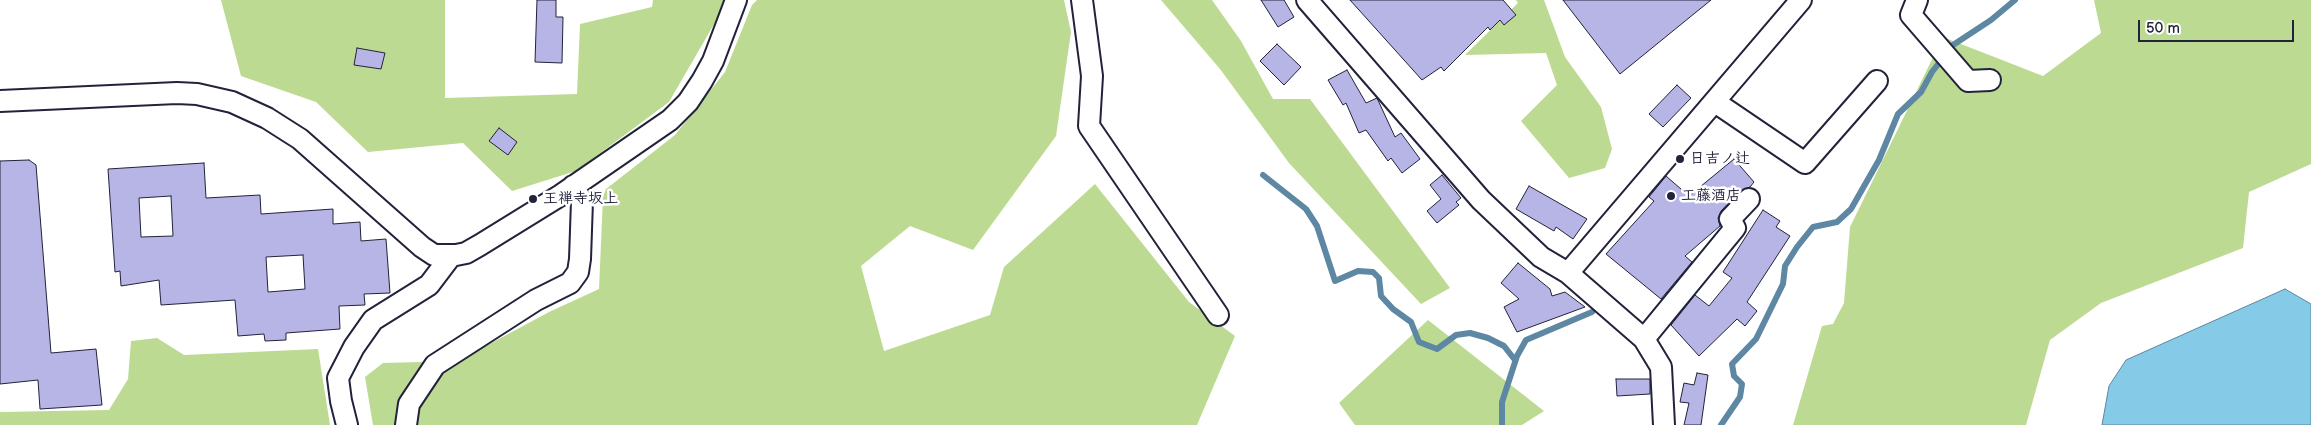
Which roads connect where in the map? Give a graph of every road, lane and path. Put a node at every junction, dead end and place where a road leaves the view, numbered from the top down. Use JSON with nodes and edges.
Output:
{"nodes":[{"id":1,"x":736,"y":0,"type":"edge"},
{"id":2,"x":1082,"y":0,"type":"edge"},
{"id":3,"x":1307,"y":0,"type":"edge"},
{"id":4,"x":1801,"y":0,"type":"edge"},
{"id":5,"x":1917,"y":0,"type":"edge"},
{"id":6,"x":1990,"y":80,"type":"dead end"},
{"id":7,"x":1877,"y":81,"type":"dead end"},
{"id":8,"x":0,"y":101,"type":"edge"},
{"id":9,"x":1715,"y":102,"type":"junction"},
{"id":10,"x":573,"y":186,"type":"junction"},
{"id":11,"x":1750,"y":199,"type":"dead end"},
{"id":12,"x":451,"y":256,"type":"junction"},
{"id":13,"x":1568,"y":273,"type":"junction"},
{"id":14,"x":1218,"y":315,"type":"dead end"},
{"id":15,"x":1644,"y":339,"type":"junction"},
{"id":16,"x":347,"y":425,"type":"edge"},
{"id":17,"x":406,"y":425,"type":"edge"},
{"id":18,"x":1664,"y":425,"type":"edge"}],
"edges":[{"from":1,"to":10,"type":"street"},
{"from":2,"to":14,"type":"street"},
{"from":3,"to":13,"type":"street"},
{"from":4,"to":9,"type":"street"},
{"from":5,"to":6,"type":"street"},
{"from":7,"to":9,"type":"street"},
{"from":8,"to":12,"type":"street"},
{"from":9,"to":13,"type":"street"},
{"from":10,"to":12,"type":"street"},
{"from":10,"to":17,"type":"street"},
{"from":11,"to":15,"type":"street"},
{"from":12,"to":16,"type":"street"},
{"from":13,"to":15,"type":"street"},
{"from":15,"to":18,"type":"street"}]}
